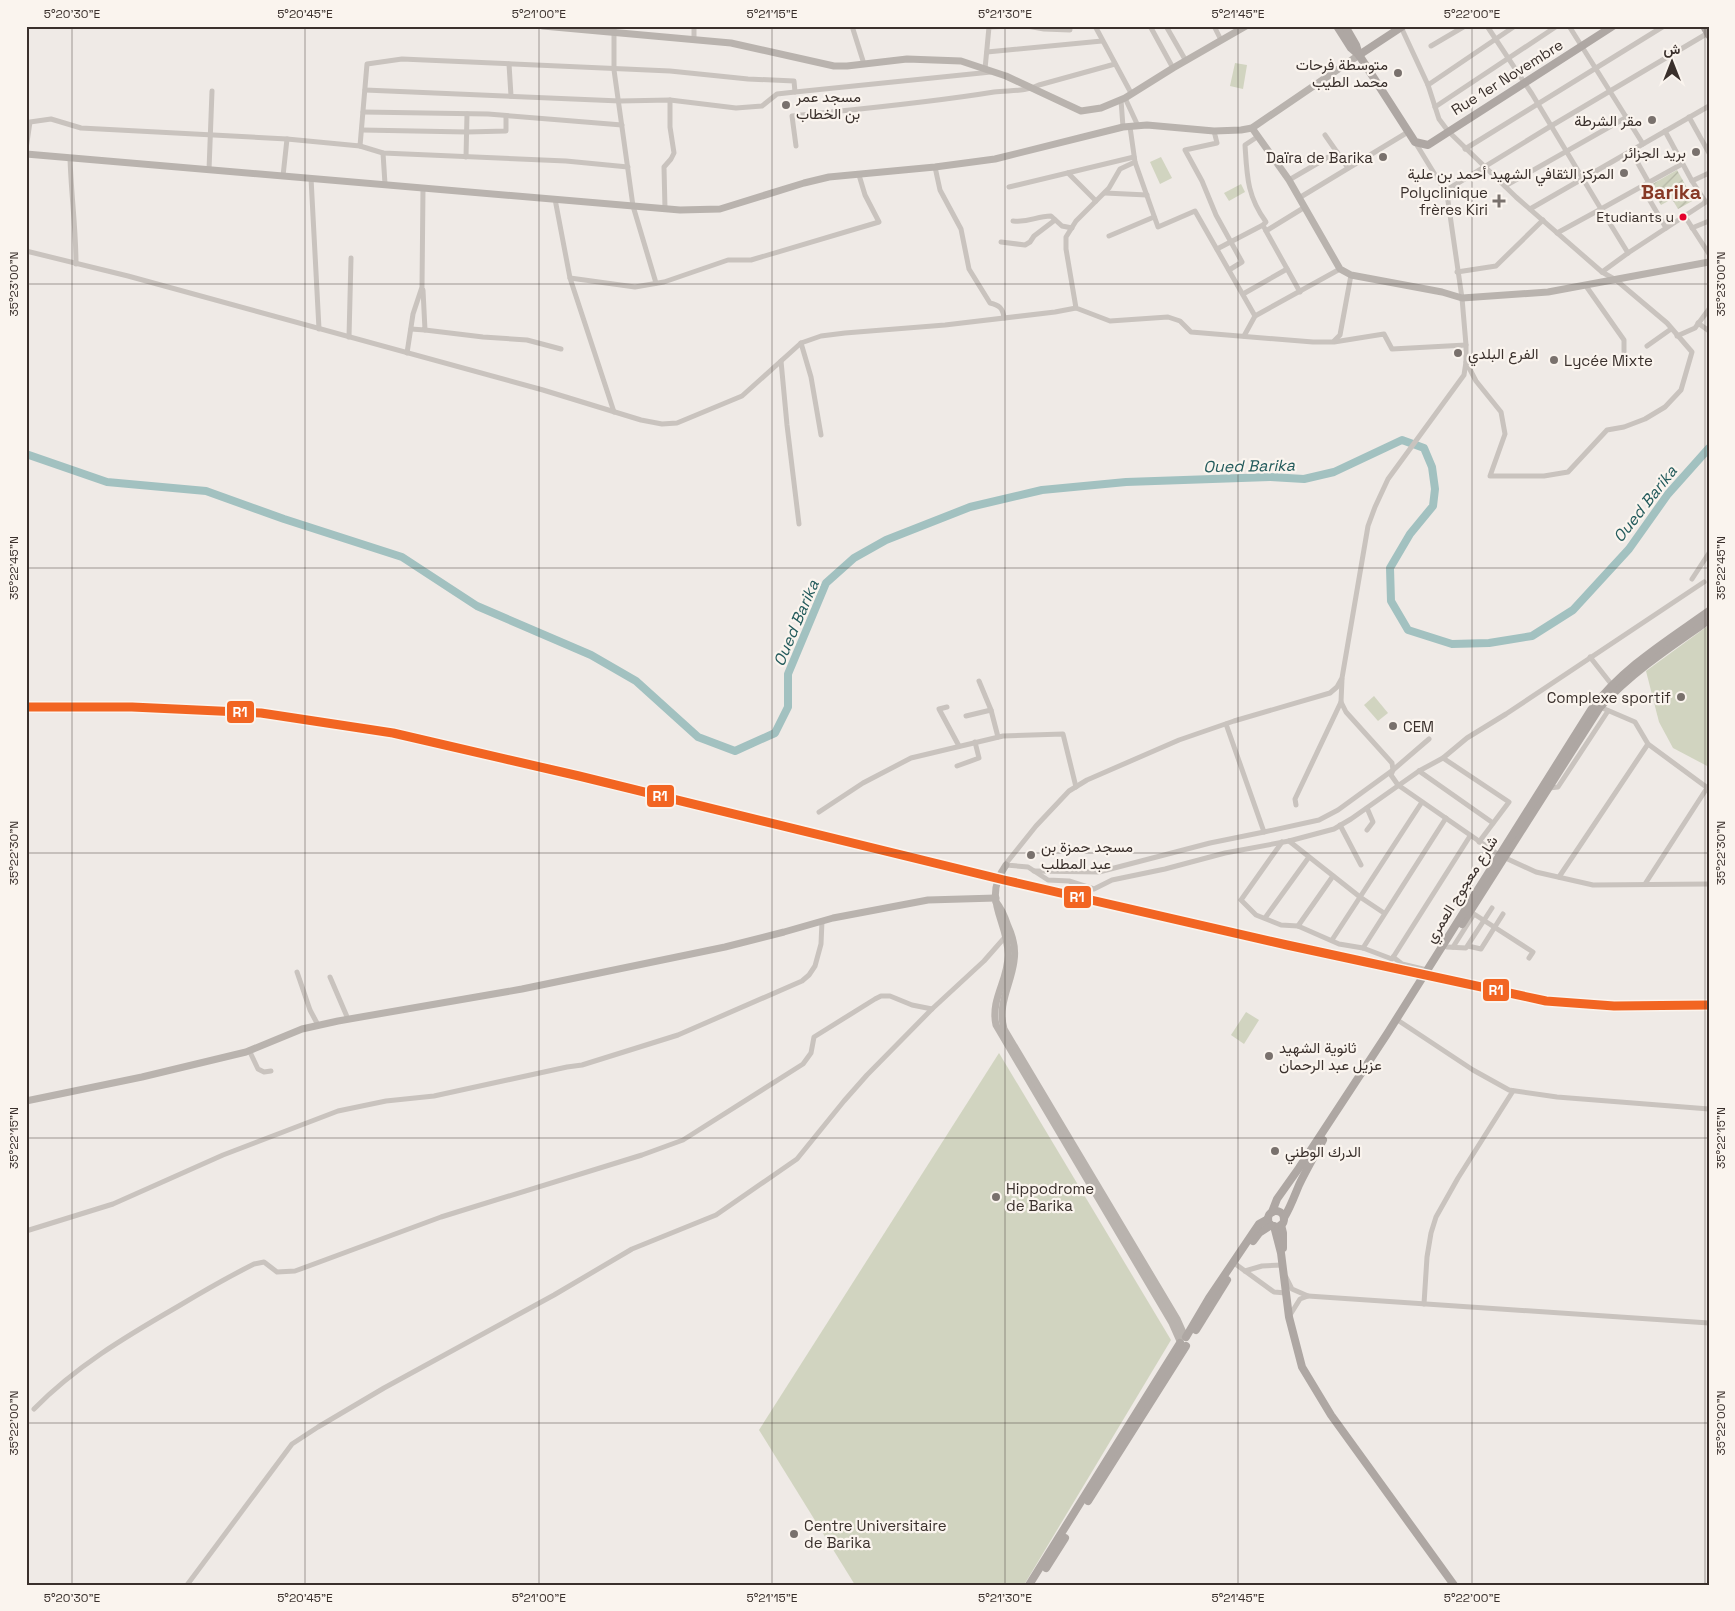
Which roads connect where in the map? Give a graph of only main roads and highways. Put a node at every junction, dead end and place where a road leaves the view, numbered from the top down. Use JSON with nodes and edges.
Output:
{"nodes":[{"id":1,"x":1337,"y":26,"type":"edge"},
{"id":2,"x":1345,"y":26,"type":"edge"},
{"id":3,"x":1613,"y":26,"type":"edge"},
{"id":4,"x":1402,"y":27,"type":"edge"},
{"id":5,"x":1359,"y":55,"type":"junction"},
{"id":6,"x":1709,"y":611,"type":"edge"},
{"id":7,"x":1709,"y":620,"type":"edge"},
{"id":8,"x":1501,"y":856,"type":"junction"},
{"id":9,"x":1275,"y":1221,"type":"junction"},
{"id":10,"x":1235,"y":1264,"type":"junction"},
{"id":11,"x":1059,"y":1543,"type":"junction"},
{"id":12,"x":1029,"y":1585,"type":"edge"},
{"id":13,"x":1035,"y":1585,"type":"edge"},
{"id":14,"x":1454,"y":1585,"type":"edge"}],
"edges":[{"from":1,"to":5,"type":"main road"},
{"from":2,"to":5,"type":"main road"},
{"from":3,"to":5,"type":"main road","name":"Rue 1er Novembre"},
{"from":4,"to":5,"type":"main road"},
{"from":6,"to":8,"type":"main road","name":"شارع معجوج العمري"},
{"from":7,"to":8,"type":"main road","name":"شارع معجوج العمري"},
{"from":8,"to":9,"type":"main road","name":"شارع معجوج العمري"},
{"from":8,"to":9,"type":"main road","name":"شارع معجوج العمري"},
{"from":9,"to":10,"type":"main road"},
{"from":9,"to":10,"type":"main road"},
{"from":9,"to":14,"type":"main road"},
{"from":10,"to":11,"type":"main road"},
{"from":11,"to":12,"type":"main road"},
{"from":11,"to":13,"type":"main road"}]}
